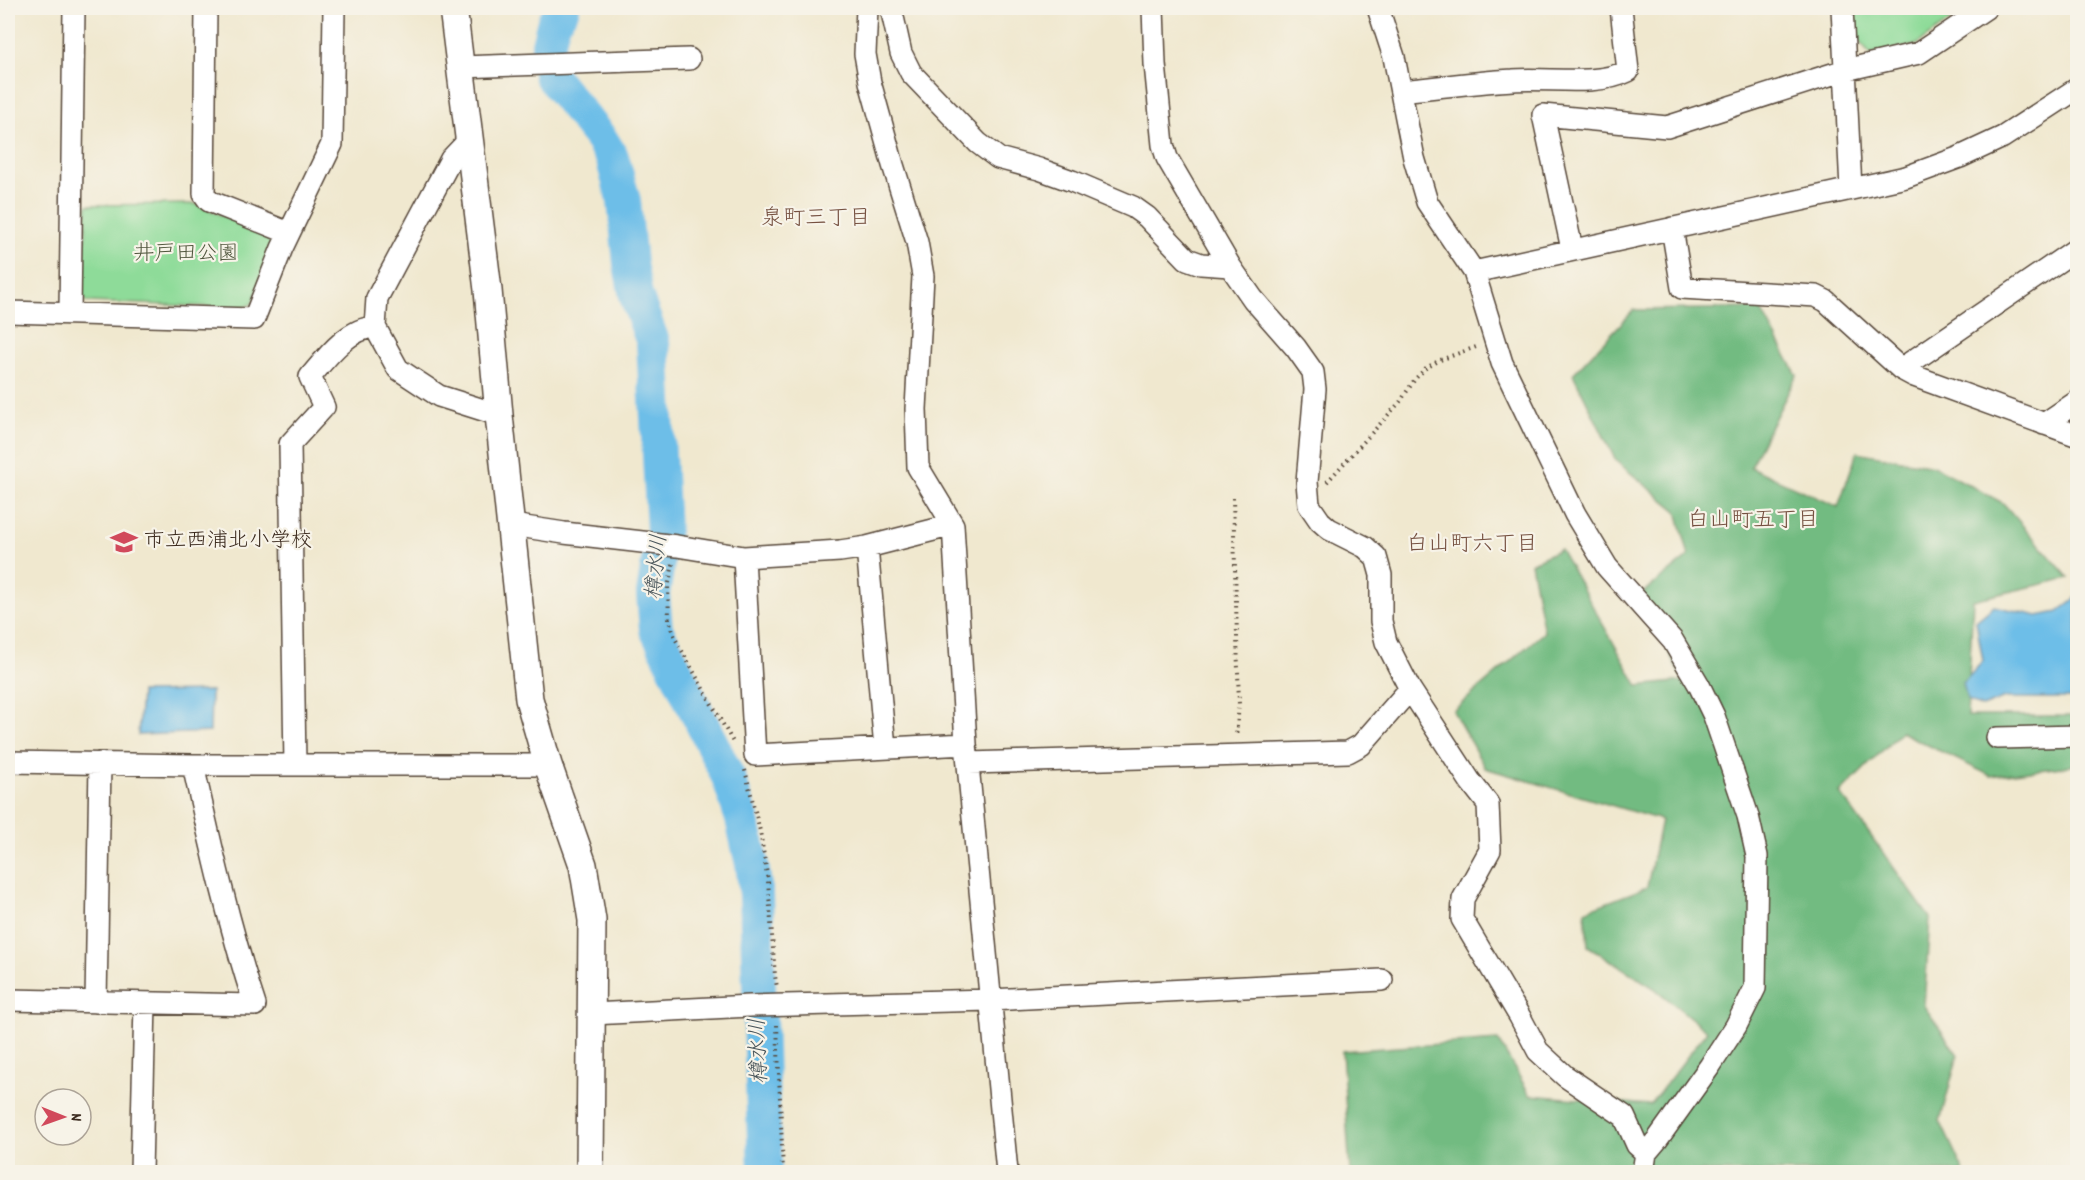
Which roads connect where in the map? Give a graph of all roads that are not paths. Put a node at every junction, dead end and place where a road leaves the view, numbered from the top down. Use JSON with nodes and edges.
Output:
{"nodes":[{"id":1,"x":74,"y":8,"type":"edge"},
{"id":2,"x":207,"y":8,"type":"edge"},
{"id":3,"x":334,"y":8,"type":"edge"},
{"id":4,"x":453,"y":8,"type":"edge"},
{"id":5,"x":867,"y":8,"type":"edge"},
{"id":6,"x":891,"y":8,"type":"edge"},
{"id":7,"x":1153,"y":8,"type":"edge"},
{"id":8,"x":1378,"y":8,"type":"edge"},
{"id":9,"x":1621,"y":8,"type":"edge"},
{"id":10,"x":1842,"y":8,"type":"edge"},
{"id":11,"x":1986,"y":8,"type":"edge"},
{"id":12,"x":689,"y":59,"type":"dead end"},
{"id":13,"x":461,"y":67,"type":"junction"},
{"id":14,"x":1845,"y":70,"type":"junction"},
{"id":15,"x":2078,"y":88,"type":"edge"},
{"id":16,"x":1402,"y":91,"type":"junction"},
{"id":17,"x":470,"y":139,"type":"junction"},
{"id":18,"x":1851,"y":189,"type":"junction"},
{"id":19,"x":1672,"y":228,"type":"junction"},
{"id":20,"x":289,"y":233,"type":"junction"},
{"id":21,"x":2078,"y":248,"type":"edge"},
{"id":22,"x":1572,"y":249,"type":"junction"},
{"id":23,"x":1230,"y":267,"type":"junction"},
{"id":24,"x":1474,"y":272,"type":"junction"},
{"id":25,"x":8,"y":312,"type":"edge"},
{"id":26,"x":70,"y":312,"type":"junction"},
{"id":27,"x":375,"y":327,"type":"junction"},
{"id":28,"x":1901,"y":369,"type":"junction"},
{"id":29,"x":2078,"y":401,"type":"edge"},
{"id":30,"x":499,"y":415,"type":"junction"},
{"id":31,"x":2043,"y":424,"type":"junction"},
{"id":32,"x":2078,"y":436,"type":"edge"},
{"id":33,"x":512,"y":525,"type":"junction"},
{"id":34,"x":953,"y":525,"type":"junction"},
{"id":35,"x":867,"y":547,"type":"junction"},
{"id":36,"x":744,"y":557,"type":"junction"},
{"id":37,"x":1410,"y":689,"type":"junction"},
{"id":38,"x":2078,"y":736,"type":"edge"},
{"id":39,"x":1997,"y":738,"type":"dead end"},
{"id":40,"x":885,"y":748,"type":"junction"},
{"id":41,"x":968,"y":754,"type":"junction"},
{"id":42,"x":8,"y":762,"type":"edge"},
{"id":43,"x":100,"y":764,"type":"junction"},
{"id":44,"x":194,"y":765,"type":"junction"},
{"id":45,"x":295,"y":765,"type":"junction"},
{"id":46,"x":548,"y":765,"type":"junction"},
{"id":47,"x":1382,"y":980,"type":"dead end"},
{"id":48,"x":8,"y":1000,"type":"edge"},
{"id":49,"x":990,"y":1000,"type":"junction"},
{"id":50,"x":96,"y":1002,"type":"junction"},
{"id":51,"x":145,"y":1003,"type":"junction"},
{"id":52,"x":592,"y":1014,"type":"junction"},
{"id":53,"x":1645,"y":1163,"type":"edge"},
{"id":54,"x":141,"y":1173,"type":"edge"},
{"id":55,"x":590,"y":1173,"type":"edge"},
{"id":56,"x":1007,"y":1173,"type":"edge"}],
"edges":[{"from":1,"to":26,"type":"street"},
{"from":2,"to":20,"type":"street"},
{"from":3,"to":20,"type":"street"},
{"from":4,"to":13,"type":"street"},
{"from":5,"to":34,"type":"street"},
{"from":6,"to":23,"type":"street"},
{"from":7,"to":23,"type":"street"},
{"from":8,"to":16,"type":"street"},
{"from":9,"to":16,"type":"street"},
{"from":10,"to":14,"type":"street"},
{"from":11,"to":14,"type":"street"},
{"from":12,"to":13,"type":"street"},
{"from":13,"to":17,"type":"street"},
{"from":14,"to":18,"type":"street"},
{"from":14,"to":22,"type":"street"},
{"from":15,"to":18,"type":"street"},
{"from":16,"to":24,"type":"street"},
{"from":17,"to":27,"type":"street"},
{"from":17,"to":30,"type":"street"},
{"from":18,"to":19,"type":"street"},
{"from":19,"to":22,"type":"street"},
{"from":19,"to":28,"type":"street"},
{"from":20,"to":26,"type":"street"},
{"from":21,"to":28,"type":"street"},
{"from":22,"to":24,"type":"street"},
{"from":23,"to":37,"type":"street"},
{"from":24,"to":53,"type":"street"},
{"from":25,"to":26,"type":"street"},
{"from":27,"to":30,"type":"street"},
{"from":27,"to":45,"type":"street"},
{"from":28,"to":31,"type":"street"},
{"from":29,"to":31,"type":"street"},
{"from":30,"to":33,"type":"street"},
{"from":31,"to":32,"type":"street"},
{"from":33,"to":36,"type":"street"},
{"from":33,"to":46,"type":"street"},
{"from":34,"to":35,"type":"street"},
{"from":34,"to":41,"type":"street"},
{"from":35,"to":36,"type":"street"},
{"from":35,"to":40,"type":"street"},
{"from":36,"to":40,"type":"street"},
{"from":37,"to":41,"type":"street"},
{"from":37,"to":53,"type":"street"},
{"from":38,"to":39,"type":"street"},
{"from":40,"to":41,"type":"street"},
{"from":41,"to":49,"type":"street"},
{"from":42,"to":43,"type":"street"},
{"from":43,"to":44,"type":"street"},
{"from":43,"to":50,"type":"street"},
{"from":44,"to":45,"type":"street"},
{"from":44,"to":51,"type":"street"},
{"from":45,"to":46,"type":"street"},
{"from":46,"to":52,"type":"street"},
{"from":47,"to":49,"type":"street"},
{"from":48,"to":50,"type":"street"},
{"from":49,"to":52,"type":"street"},
{"from":49,"to":56,"type":"street"},
{"from":50,"to":51,"type":"street"},
{"from":51,"to":54,"type":"street"},
{"from":52,"to":55,"type":"street"}]}
